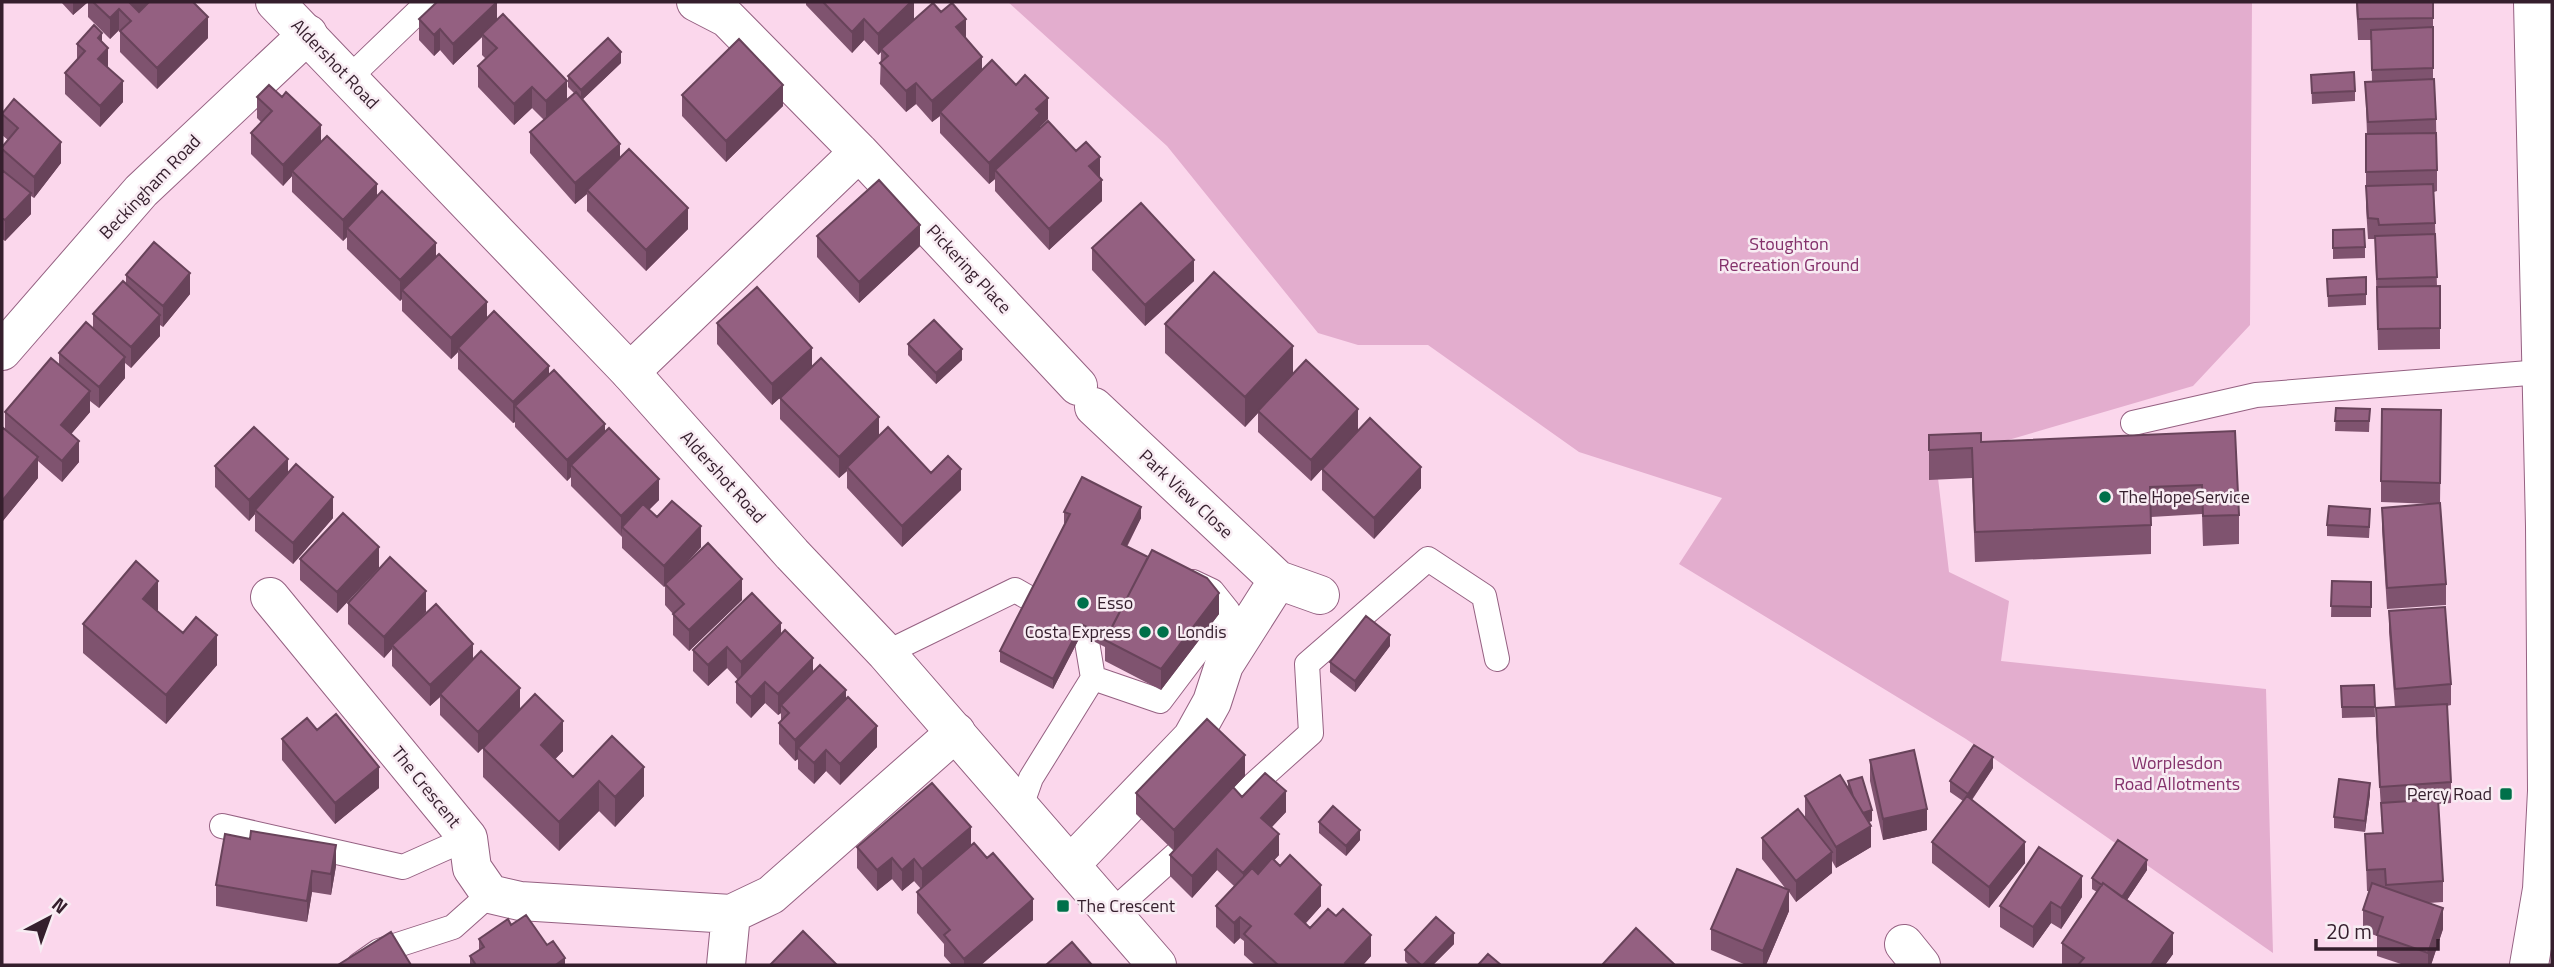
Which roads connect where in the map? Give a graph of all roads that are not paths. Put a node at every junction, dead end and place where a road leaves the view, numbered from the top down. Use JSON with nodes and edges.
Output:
{"nodes":[{"id":1,"x":275,"y":2,"type":"edge"},
{"id":2,"x":428,"y":2,"type":"edge"},
{"id":3,"x":696,"y":2,"type":"edge"},
{"id":4,"x":2533,"y":2,"type":"edge"},
{"id":5,"x":308,"y":34,"type":"junction"},
{"id":6,"x":348,"y":79,"type":"junction"},
{"id":7,"x":859,"y":152,"type":"junction"},
{"id":8,"x":2544,"y":348,"type":"edge"},
{"id":9,"x":2,"y":351,"type":"edge"},
{"id":10,"x":630,"y":372,"type":"junction"},
{"id":11,"x":1086,"y":396,"type":"joint"},
{"id":12,"x":2133,"y":423,"type":"dead end"},
{"id":13,"x":1168,"y":570,"type":"edge"},
{"id":14,"x":1278,"y":580,"type":"junction"},
{"id":15,"x":1320,"y":595,"type":"dead end"},
{"id":16,"x":270,"y":597,"type":"dead end"},
{"id":17,"x":1102,"y":609,"type":"edge"},
{"id":18,"x":1085,"y":629,"type":"junction"},
{"id":19,"x":886,"y":653,"type":"junction"},
{"id":20,"x":1497,"y":659,"type":"dead end"},
{"id":21,"x":1093,"y":678,"type":"junction"},
{"id":22,"x":956,"y":732,"type":"junction"},
{"id":23,"x":1020,"y":809,"type":"junction"},
{"id":24,"x":222,"y":827,"type":"dead end"},
{"id":25,"x":468,"y":838,"type":"junction"},
{"id":26,"x":1070,"y":865,"type":"junction"},
{"id":27,"x":2547,"y":890,"type":"edge"},
{"id":28,"x":490,"y":894,"type":"junction"},
{"id":29,"x":1112,"y":912,"type":"junction"},
{"id":30,"x":731,"y":914,"type":"junction"},
{"id":31,"x":359,"y":965,"type":"edge"},
{"id":32,"x":726,"y":965,"type":"edge"},
{"id":33,"x":1157,"y":965,"type":"edge"},
{"id":34,"x":2529,"y":965,"type":"edge"}],
"edges":[{"from":1,"to":5,"type":"street","name":"Aldershot Road"},
{"from":2,"to":6,"type":"lane"},
{"from":3,"to":7,"type":"street","name":"Pickering Place"},
{"from":4,"to":8,"type":"street"},
{"from":5,"to":6,"type":"street","name":"Aldershot Road"},
{"from":5,"to":9,"type":"street","name":"Beckingham Road"},
{"from":6,"to":10,"type":"street","name":"Aldershot Road"},
{"from":7,"to":10,"type":"street"},
{"from":7,"to":11,"type":"street","name":"Pickering Place"},
{"from":8,"to":12,"type":"lane"},
{"from":8,"to":27,"type":"street"},
{"from":10,"to":19,"type":"street","name":"Aldershot Road"},
{"from":11,"to":14,"type":"street","name":"Park View Close"},
{"from":13,"to":21,"type":"lane"},
{"from":14,"to":15,"type":"street","name":"Park View Close"},
{"from":14,"to":26,"type":"street"},
{"from":16,"to":25,"type":"street","name":"The Crescent"},
{"from":17,"to":18,"type":"lane"},
{"from":18,"to":19,"type":"lane"},
{"from":18,"to":21,"type":"lane"},
{"from":19,"to":22,"type":"street","name":"Aldershot Road"},
{"from":20,"to":29,"type":"lane"},
{"from":21,"to":23,"type":"lane"},
{"from":22,"to":23,"type":"street","name":"Aldershot Road"},
{"from":22,"to":30,"type":"street"},
{"from":23,"to":26,"type":"street","name":"Aldershot Road"},
{"from":24,"to":25,"type":"lane"},
{"from":25,"to":28,"type":"street","name":"The Crescent"},
{"from":26,"to":29,"type":"street","name":"Aldershot Road"},
{"from":27,"to":34,"type":"street"},
{"from":28,"to":30,"type":"street"},
{"from":28,"to":31,"type":"lane"},
{"from":29,"to":33,"type":"street","name":"Aldershot Road"},
{"from":30,"to":32,"type":"street"}]}
